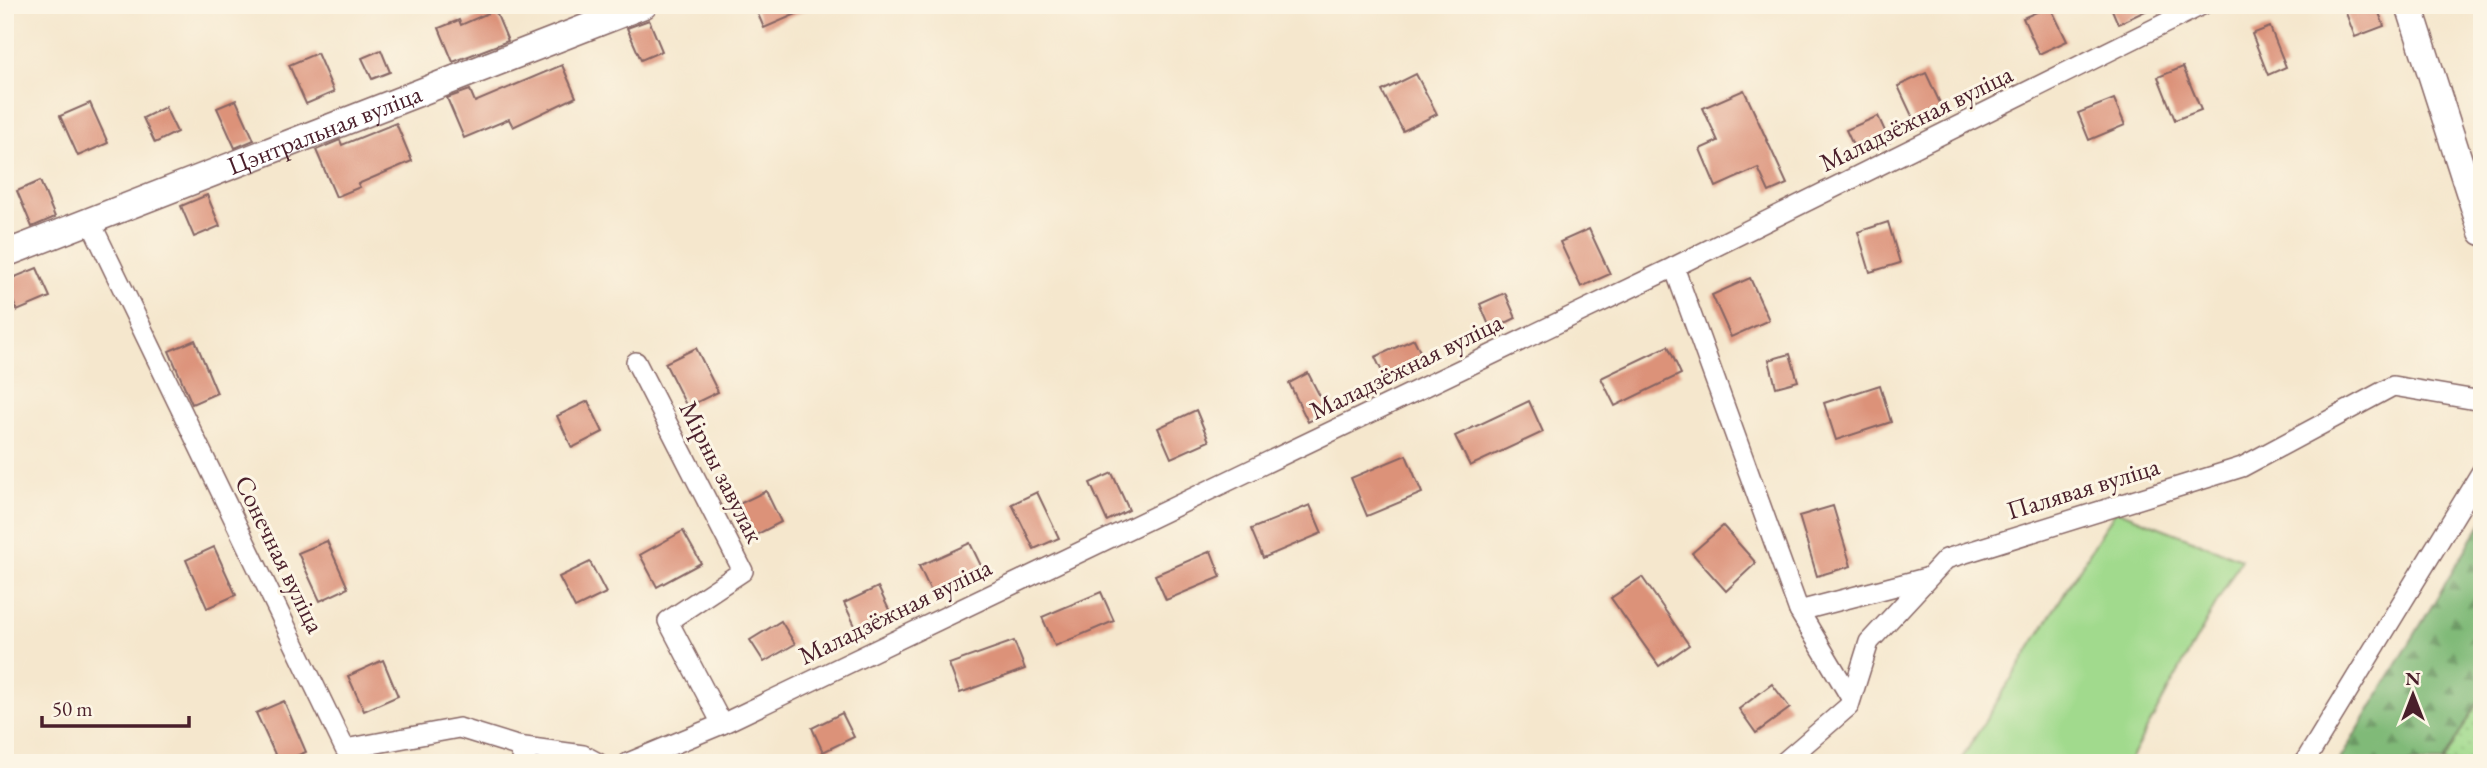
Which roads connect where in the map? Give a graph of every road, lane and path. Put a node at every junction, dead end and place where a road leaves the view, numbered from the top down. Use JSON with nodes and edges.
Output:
{"nodes":[{"id":1,"x":643,"y":5,"type":"edge"},
{"id":2,"x":2202,"y":5,"type":"edge"},
{"id":3,"x":2409,"y":5,"type":"edge"},
{"id":4,"x":90,"y":222,"type":"junction"},
{"id":5,"x":2482,"y":232,"type":"edge"},
{"id":6,"x":5,"y":254,"type":"edge"},
{"id":7,"x":1674,"y":267,"type":"junction"},
{"id":8,"x":636,"y":362,"type":"dead end"},
{"id":9,"x":2482,"y":401,"type":"edge"},
{"id":10,"x":2482,"y":471,"type":"edge"},
{"id":11,"x":1927,"y":578,"type":"junction"},
{"id":12,"x":1799,"y":611,"type":"junction"},
{"id":13,"x":1852,"y":698,"type":"junction"},
{"id":14,"x":722,"y":724,"type":"junction"},
{"id":15,"x":522,"y":755,"type":"edge"},
{"id":16,"x":598,"y":763,"type":"edge"},
{"id":17,"x":628,"y":763,"type":"edge"},
{"id":18,"x":1783,"y":763,"type":"edge"},
{"id":19,"x":2304,"y":763,"type":"edge"}],
"edges":[{"from":1,"to":4,"type":"street","name":"Цэнтральная вуліца"},
{"from":2,"to":7,"type":"street","name":"Маладзёжная вуліца"},
{"from":3,"to":5,"type":"street"},
{"from":4,"to":6,"type":"street","name":"Цэнтральная вуліца"},
{"from":4,"to":15,"type":"street","name":"Сонечная вуліца"},
{"from":7,"to":12,"type":"street"},
{"from":7,"to":14,"type":"street","name":"Маладзёжная вуліца"},
{"from":8,"to":14,"type":"street","name":"Мірны завулак"},
{"from":9,"to":11,"type":"street","name":"Палявая вуліца"},
{"from":10,"to":19,"type":"street"},
{"from":11,"to":12,"type":"street"},
{"from":11,"to":13,"type":"street","name":"Палявая вуліца"},
{"from":12,"to":13,"type":"street"},
{"from":13,"to":18,"type":"street","name":"Палявая вуліца"},
{"from":14,"to":17,"type":"street","name":"Маладзёжная вуліца"},
{"from":15,"to":16,"type":"street","name":"Сонечная вуліца"}]}
